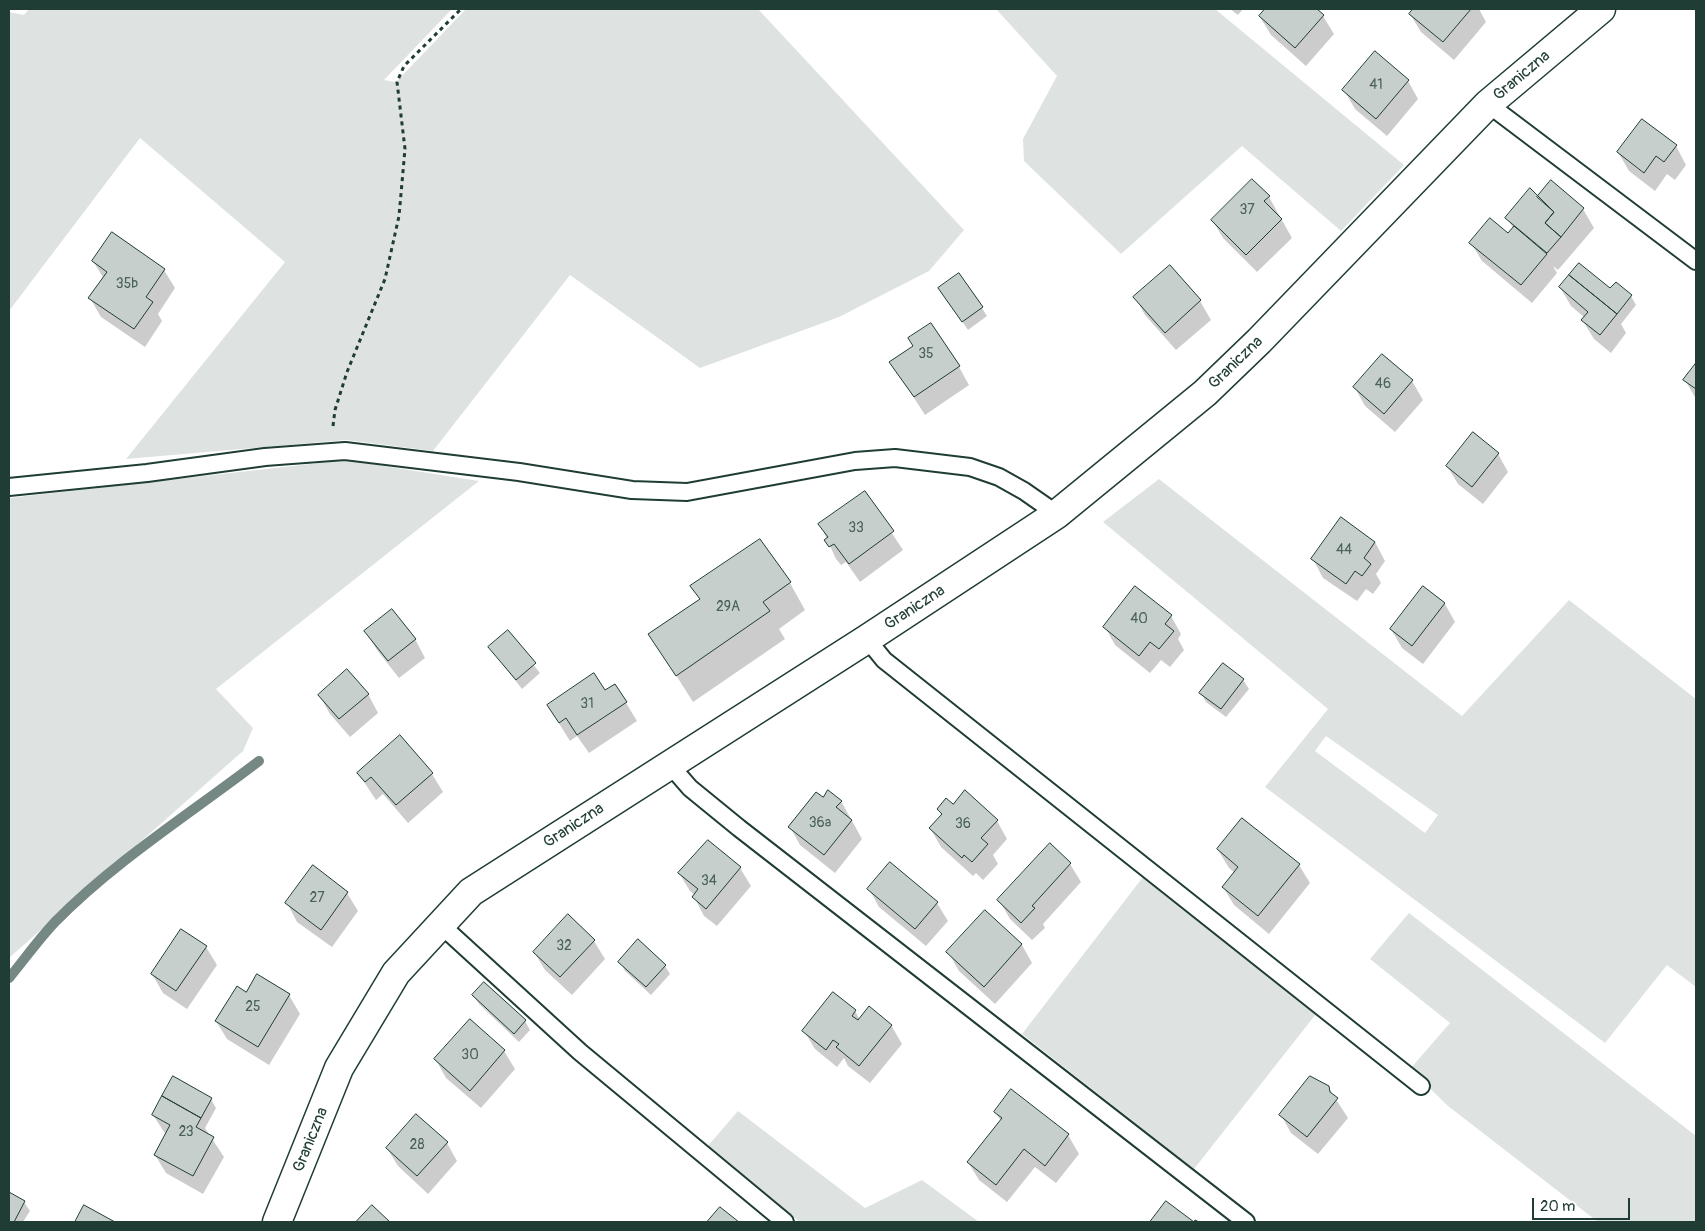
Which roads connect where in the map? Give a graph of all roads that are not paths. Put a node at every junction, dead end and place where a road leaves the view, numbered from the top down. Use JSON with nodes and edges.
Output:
{"nodes":[{"id":1,"x":1601,"y":9,"type":"edge"},
{"id":2,"x":1488,"y":104,"type":"junction"},
{"id":3,"x":1696,"y":261,"type":"edge"},
{"id":4,"x":9,"y":487,"type":"edge"},
{"id":5,"x":1057,"y":514,"type":"junction"},
{"id":6,"x":867,"y":639,"type":"junction"},
{"id":7,"x":670,"y":765,"type":"junction"},
{"id":8,"x":441,"y":925,"type":"junction"},
{"id":9,"x":1422,"y":1086,"type":"dead end"},
{"id":10,"x":278,"y":1222,"type":"edge"},
{"id":11,"x":785,"y":1222,"type":"edge"},
{"id":12,"x":1246,"y":1222,"type":"edge"}],
"edges":[{"from":1,"to":2,"type":"street","name":"Graniczna"},
{"from":2,"to":3,"type":"lane"},
{"from":2,"to":5,"type":"street","name":"Graniczna"},
{"from":4,"to":5,"type":"lane"},
{"from":5,"to":6,"type":"street","name":"Graniczna"},
{"from":6,"to":7,"type":"street","name":"Graniczna"},
{"from":6,"to":9,"type":"lane"},
{"from":7,"to":8,"type":"street","name":"Graniczna"},
{"from":7,"to":12,"type":"lane"},
{"from":8,"to":10,"type":"street","name":"Graniczna"},
{"from":8,"to":11,"type":"lane"}]}
